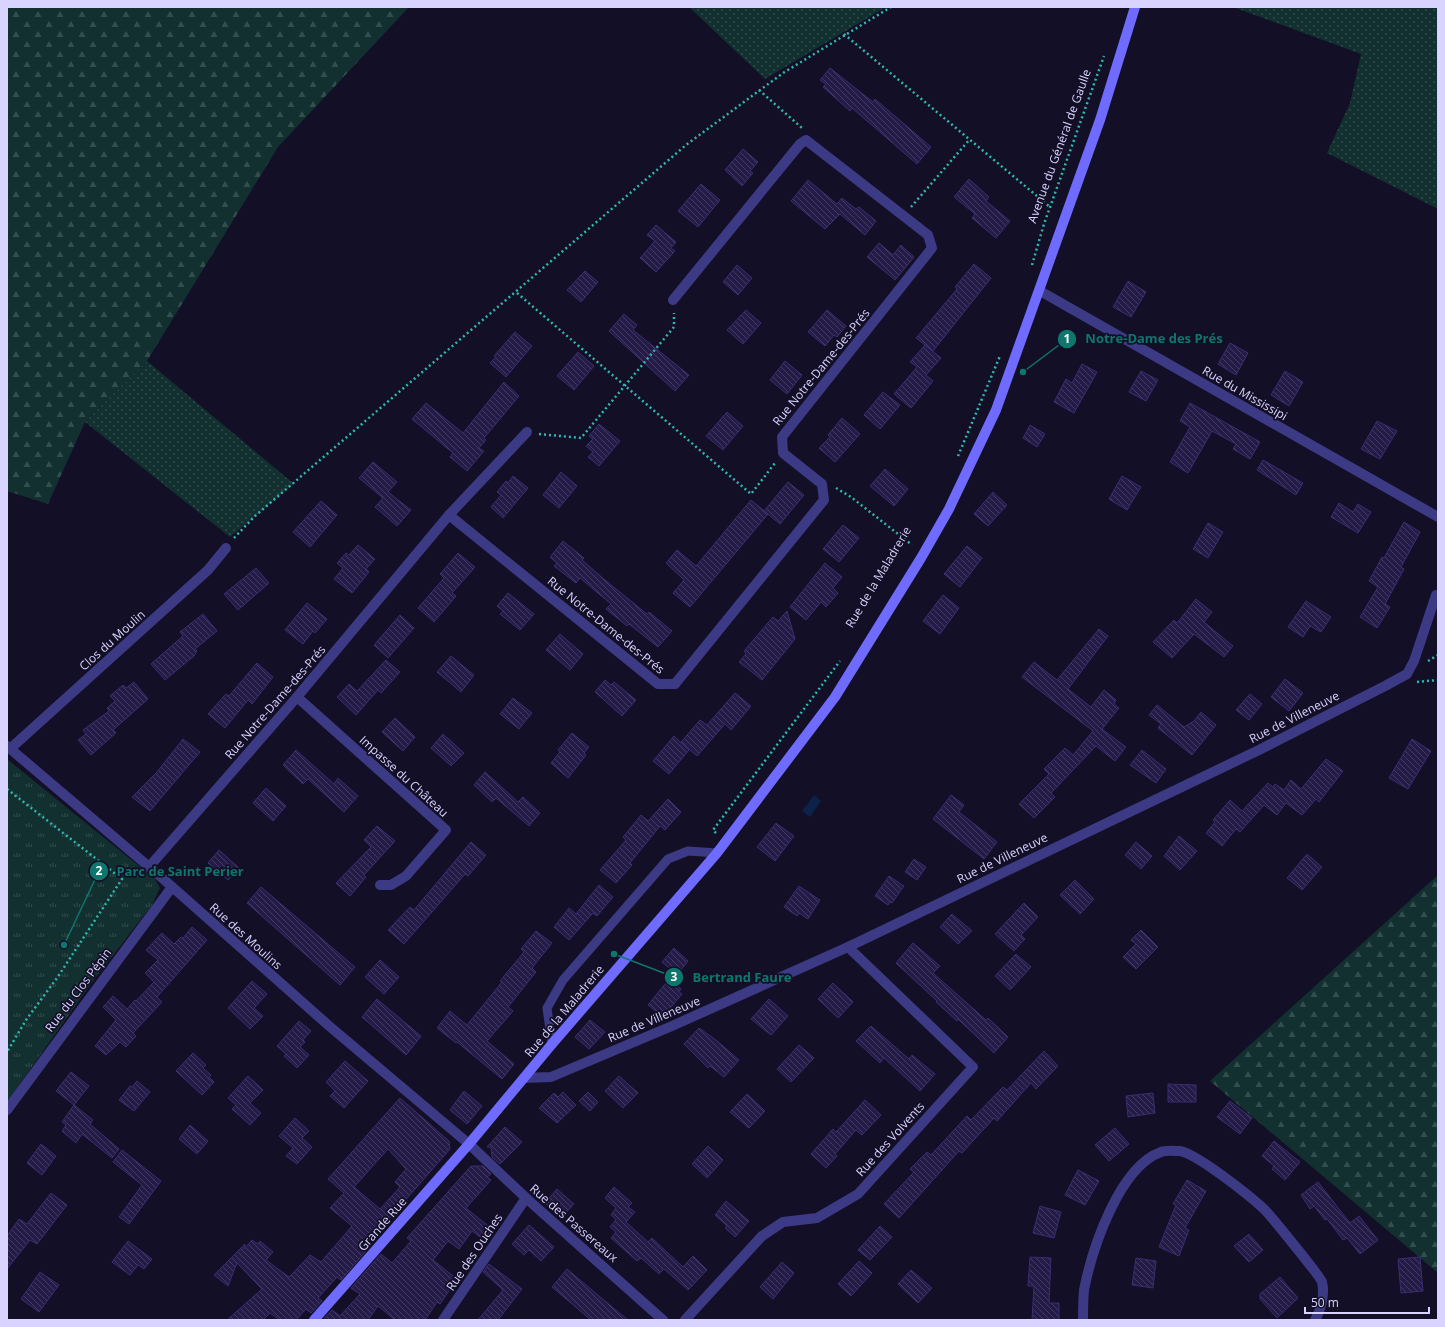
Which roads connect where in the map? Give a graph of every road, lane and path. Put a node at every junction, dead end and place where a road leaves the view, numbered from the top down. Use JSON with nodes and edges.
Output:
{"nodes":[{"id":1,"x":891,"y":7,"type":"edge"},
{"id":2,"x":1134,"y":7,"type":"edge"},
{"id":3,"x":844,"y":34,"type":"junction"},
{"id":4,"x":1106,"y":51,"type":"dead end"},
{"id":5,"x":759,"y":90,"type":"junction"},
{"id":6,"x":970,"y":139,"type":"junction"},
{"id":7,"x":806,"y":140,"type":"junction"},
{"id":8,"x":1050,"y":207,"type":"junction"},
{"id":9,"x":904,"y":216,"type":"junction"},
{"id":10,"x":1032,"y":266,"type":"dead end"},
{"id":11,"x":1040,"y":291,"type":"junction"},
{"id":12,"x":517,"y":293,"type":"junction"},
{"id":13,"x":673,"y":300,"type":"joint"},
{"id":14,"x":1001,"y":353,"type":"dead end"},
{"id":15,"x":625,"y":386,"type":"junction"},
{"id":16,"x":527,"y":432,"type":"joint"},
{"id":17,"x":783,"y":453,"type":"junction"},
{"id":18,"x":957,"y":457,"type":"dead end"},
{"id":19,"x":822,"y":484,"type":"junction"},
{"id":20,"x":449,"y":515,"type":"junction"},
{"id":21,"x":1438,"y":517,"type":"edge"},
{"id":22,"x":916,"y":538,"type":"dead end"},
{"id":23,"x":912,"y":545,"type":"junction"},
{"id":24,"x":226,"y":548,"type":"joint"},
{"id":25,"x":909,"y":551,"type":"dead end"},
{"id":26,"x":1436,"y":595,"type":"dead end"},
{"id":27,"x":842,"y":658,"type":"dead end"},
{"id":28,"x":297,"y":697,"type":"junction"},
{"id":29,"x":9,"y":747,"type":"edge"},
{"id":30,"x":7,"y":789,"type":"edge"},
{"id":31,"x":726,"y":841,"type":"junction"},
{"id":32,"x":717,"y":854,"type":"junction"},
{"id":33,"x":149,"y":867,"type":"junction"},
{"id":34,"x":380,"y":885,"type":"dead end"},
{"id":35,"x":172,"y":887,"type":"junction"},
{"id":36,"x":848,"y":947,"type":"junction"},
{"id":37,"x":552,"y":1044,"type":"junction"},
{"id":38,"x":7,"y":1052,"type":"edge"},
{"id":39,"x":524,"y":1078,"type":"junction"},
{"id":40,"x":7,"y":1110,"type":"edge"},
{"id":41,"x":470,"y":1144,"type":"junction"},
{"id":42,"x":526,"y":1198,"type":"junction"},
{"id":43,"x":314,"y":1320,"type":"edge"},
{"id":44,"x":443,"y":1320,"type":"edge"},
{"id":45,"x":663,"y":1320,"type":"edge"},
{"id":46,"x":685,"y":1320,"type":"edge"},
{"id":47,"x":1083,"y":1320,"type":"edge"},
{"id":48,"x":1315,"y":1320,"type":"edge"}],
"edges":[{"from":1,"to":3,"type":"path"},
{"from":2,"to":11,"type":"main road"},
{"from":3,"to":5,"type":"path"},
{"from":3,"to":6,"type":"path"},
{"from":4,"to":8,"type":"path","name":"Avenue du Général de Gaulle"},
{"from":5,"to":7,"type":"path"},
{"from":5,"to":12,"type":"path"},
{"from":6,"to":8,"type":"path"},
{"from":6,"to":9,"type":"path"},
{"from":7,"to":9,"type":"street","name":"Rue Notre-Dame-des-Prés"},
{"from":7,"to":13,"type":"street"},
{"from":8,"to":10,"type":"path","name":"Avenue du Général de Gaulle"},
{"from":9,"to":17,"type":"street","name":"Rue Notre-Dame-des-Prés"},
{"from":11,"to":21,"type":"street","name":"Rue du Mississipi"},
{"from":11,"to":31,"type":"main road","name":"Rue de la Maladrerie"},
{"from":12,"to":15,"type":"path"},
{"from":12,"to":24,"type":"path"},
{"from":13,"to":15,"type":"path"},
{"from":14,"to":18,"type":"path"},
{"from":15,"to":16,"type":"path"},
{"from":15,"to":17,"type":"path"},
{"from":16,"to":20,"type":"street","name":"Rue Notre-Dame-des-Prés"},
{"from":17,"to":19,"type":"street"},
{"from":19,"to":20,"type":"street","name":"Rue Notre-Dame-des-Prés"},
{"from":19,"to":23,"type":"path"},
{"from":20,"to":28,"type":"street","name":"Rue Notre-Dame-des-Prés"},
{"from":22,"to":23,"type":"path","name":"Rue de la Maladrerie"},
{"from":23,"to":25,"type":"path","name":"Rue de la Maladrerie"},
{"from":24,"to":29,"type":"street","name":"Clos du Moulin"},
{"from":26,"to":36,"type":"street","name":"Rue de Villeneuve"},
{"from":27,"to":31,"type":"path"},
{"from":28,"to":33,"type":"street","name":"Rue Notre-Dame-des-Prés"},
{"from":28,"to":34,"type":"street","name":"Impasse du Château"},
{"from":29,"to":33,"type":"street","name":"Rue des Moulins"},
{"from":30,"to":38,"type":"path"},
{"from":31,"to":32,"type":"main road","name":"Rue de la Maladrerie"},
{"from":32,"to":37,"type":"main road","name":"Rue de la Maladrerie"},
{"from":32,"to":37,"type":"lane"},
{"from":33,"to":35,"type":"street","name":"Rue des Moulins"},
{"from":35,"to":40,"type":"street","name":"Rue du Clos Pépin"},
{"from":35,"to":41,"type":"street","name":"Rue des Moulins"},
{"from":36,"to":39,"type":"street","name":"Rue de Villeneuve"},
{"from":36,"to":46,"type":"street","name":"Rue des Volvents"},
{"from":37,"to":39,"type":"main road","name":"Rue de la Maladrerie"},
{"from":39,"to":41,"type":"main road","name":"Rue de la Maladrerie"},
{"from":41,"to":42,"type":"street","name":"Rue des Passereaux"},
{"from":41,"to":43,"type":"main road","name":"Grande Rue"},
{"from":42,"to":44,"type":"street","name":"Rue des Ouches"},
{"from":42,"to":45,"type":"street","name":"Rue des Passereaux"},
{"from":47,"to":48,"type":"street"}]}
